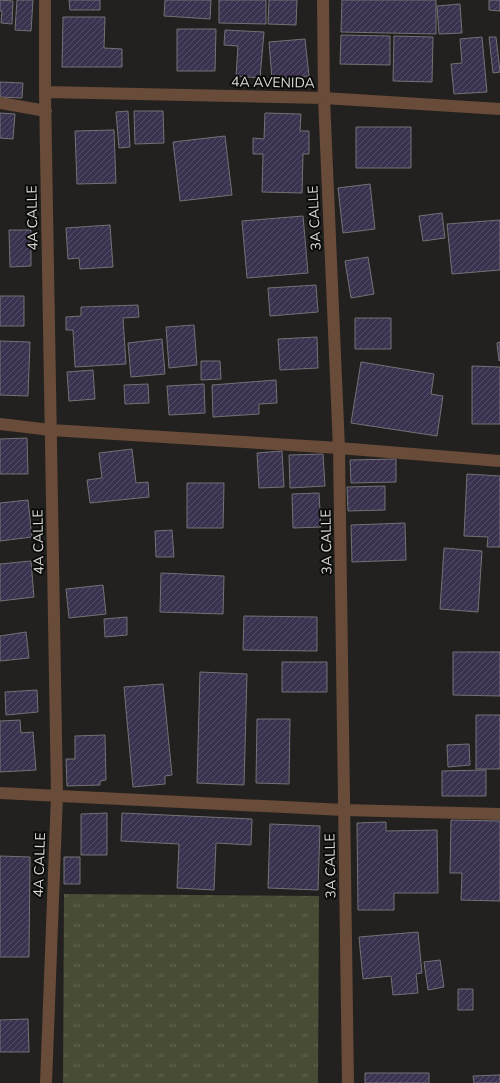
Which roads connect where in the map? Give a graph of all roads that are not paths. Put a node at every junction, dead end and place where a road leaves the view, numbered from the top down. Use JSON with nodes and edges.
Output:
{"nodes":[{"id":1,"x":45,"y":0,"type":"edge"},
{"id":2,"x":323,"y":0,"type":"edge"},
{"id":3,"x":45,"y":92,"type":"junction"},
{"id":4,"x":324,"y":98,"type":"junction"},
{"id":5,"x":0,"y":103,"type":"edge"},
{"id":6,"x":500,"y":109,"type":"edge"},
{"id":7,"x":46,"y":111,"type":"junction"},
{"id":8,"x":0,"y":424,"type":"edge"},
{"id":9,"x":51,"y":430,"type":"junction"},
{"id":10,"x":340,"y":448,"type":"junction"},
{"id":11,"x":500,"y":461,"type":"edge"},
{"id":12,"x":0,"y":793,"type":"edge"},
{"id":13,"x":57,"y":795,"type":"junction"},
{"id":14,"x":344,"y":810,"type":"junction"},
{"id":15,"x":500,"y":814,"type":"edge"},
{"id":16,"x":46,"y":1083,"type":"edge"},
{"id":17,"x":348,"y":1083,"type":"edge"}],
"edges":[{"from":1,"to":3,"type":"street","name":"4A CALLE"},
{"from":2,"to":4,"type":"street","name":"3A CALLE"},
{"from":3,"to":4,"type":"street","name":"4A AVENIDA"},
{"from":3,"to":7,"type":"street","name":"4A CALLE"},
{"from":4,"to":6,"type":"street","name":"4A AVENIDA"},
{"from":4,"to":10,"type":"street","name":"3A CALLE"},
{"from":5,"to":7,"type":"street"},
{"from":7,"to":9,"type":"street","name":"4A CALLE"},
{"from":8,"to":9,"type":"street"},
{"from":9,"to":10,"type":"street"},
{"from":9,"to":13,"type":"street","name":"4A CALLE"},
{"from":10,"to":11,"type":"street"},
{"from":10,"to":14,"type":"street","name":"3A CALLE"},
{"from":12,"to":13,"type":"street"},
{"from":13,"to":14,"type":"street"},
{"from":13,"to":16,"type":"street","name":"4A CALLE"},
{"from":14,"to":15,"type":"street"},
{"from":14,"to":17,"type":"street","name":"3A CALLE"}]}
